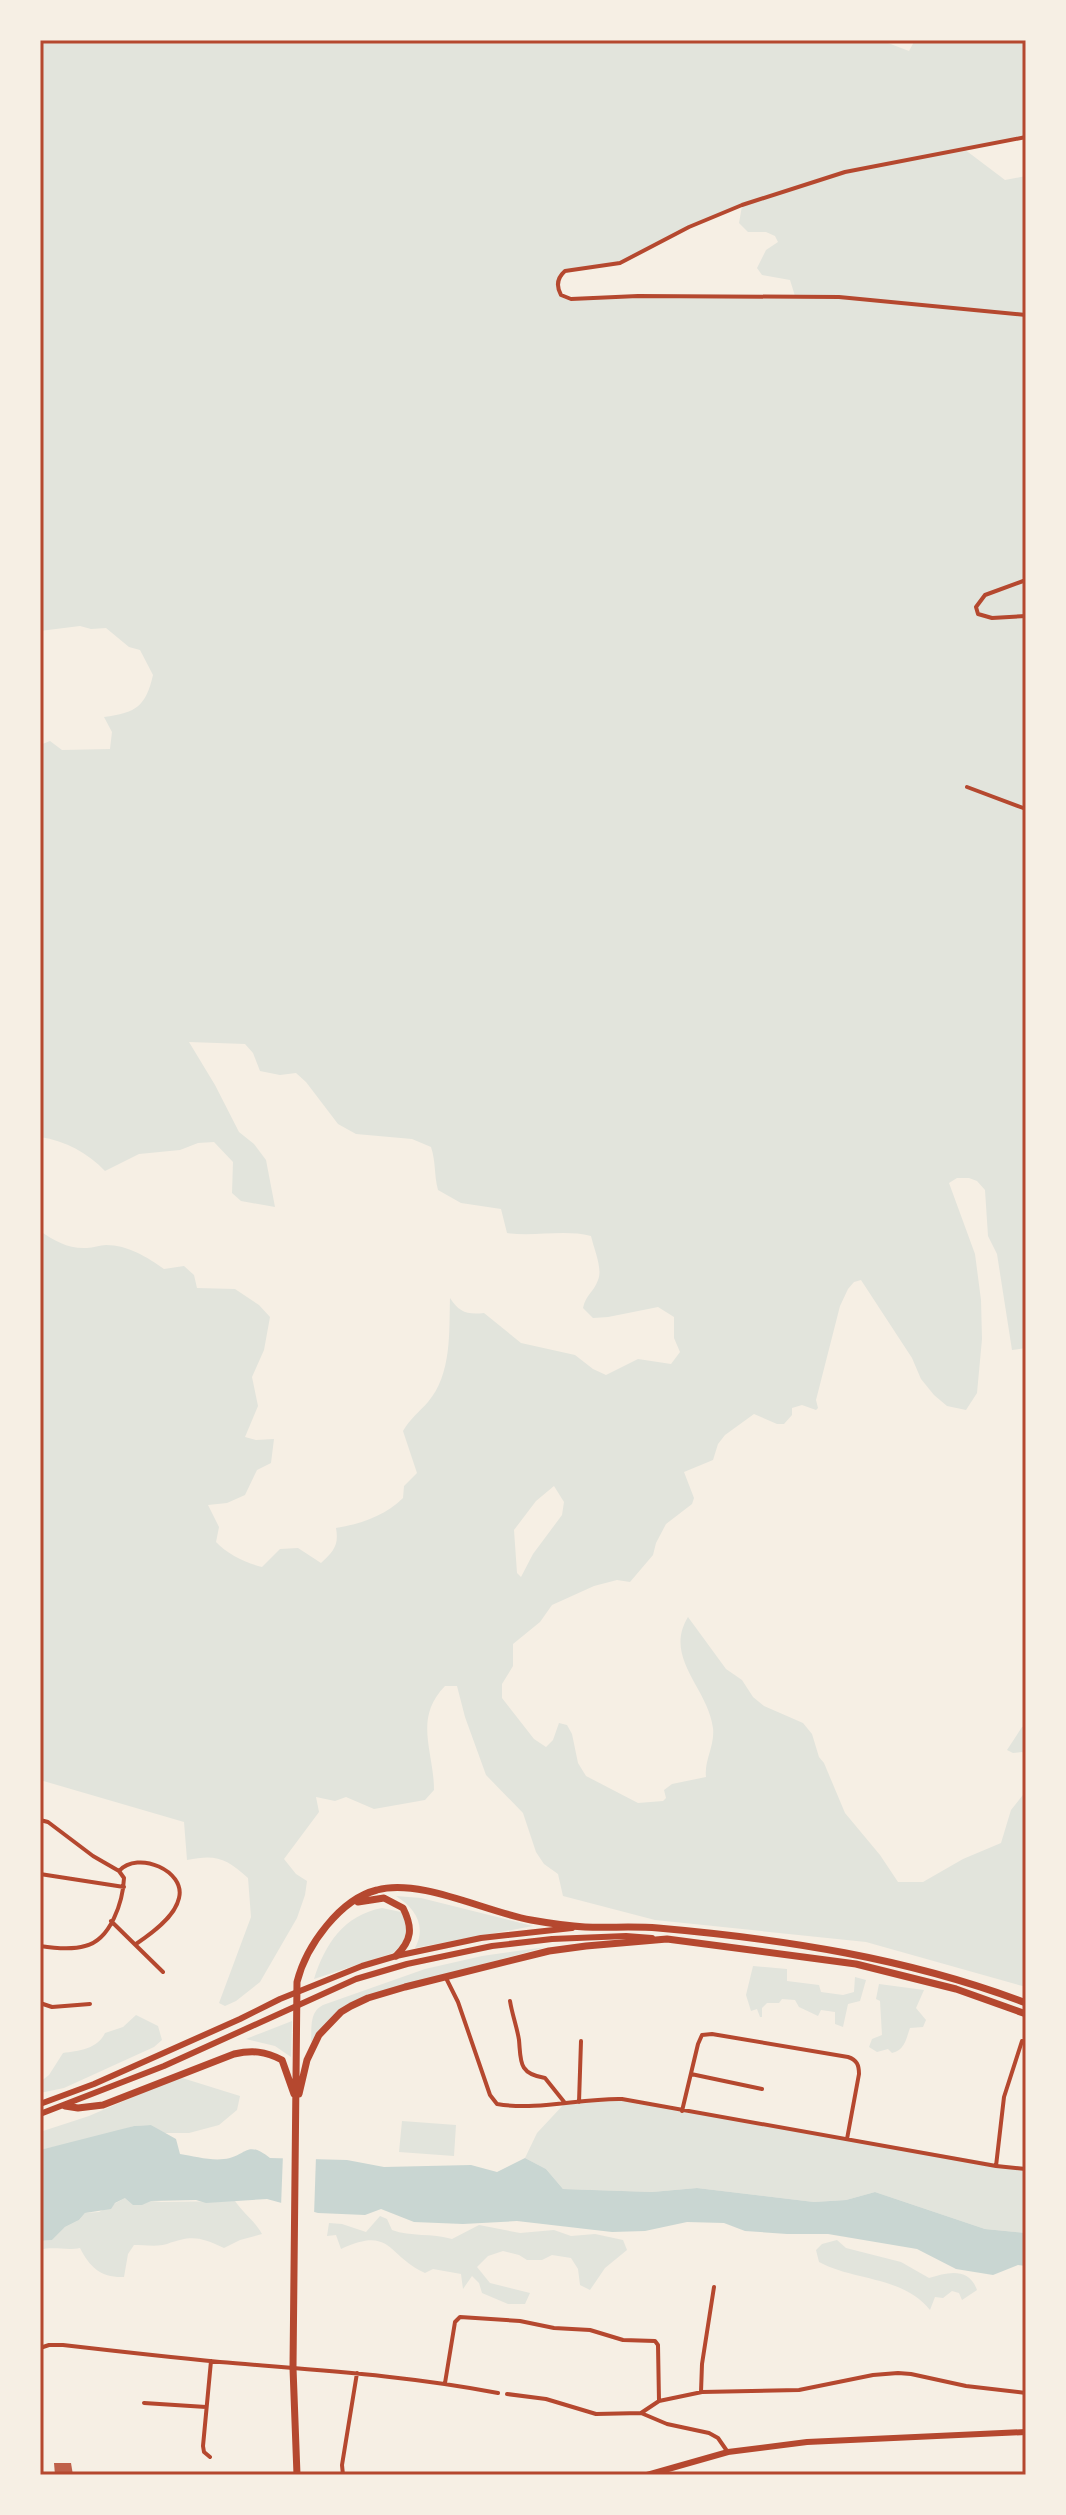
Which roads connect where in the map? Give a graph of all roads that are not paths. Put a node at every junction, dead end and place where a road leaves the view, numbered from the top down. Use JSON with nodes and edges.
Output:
{"nodes":[{"id":1,"x":1026,"y":137,"type":"edge"},
{"id":2,"x":1026,"y":315,"type":"edge"},
{"id":3,"x":1026,"y":580,"type":"edge"},
{"id":4,"x":1026,"y":616,"type":"edge"},
{"id":5,"x":967,"y":787,"type":"dead end"},
{"id":6,"x":1026,"y":809,"type":"edge"},
{"id":7,"x":40,"y":1820,"type":"edge"},
{"id":8,"x":119,"y":1871,"type":"junction"},
{"id":9,"x":40,"y":1874,"type":"edge"},
{"id":10,"x":124,"y":1887,"type":"junction"},
{"id":11,"x":352,"y":1904,"type":"junction"},
{"id":12,"x":111,"y":1921,"type":"junction"},
{"id":13,"x":584,"y":1927,"type":"junction"},
{"id":14,"x":667,"y":1939,"type":"junction"},
{"id":15,"x":136,"y":1944,"type":"junction"},
{"id":16,"x":40,"y":1946,"type":"edge"},
{"id":17,"x":396,"y":1956,"type":"junction"},
{"id":18,"x":163,"y":1972,"type":"dead end"},
{"id":19,"x":446,"y":1978,"type":"junction"},
{"id":20,"x":510,"y":2001,"type":"dead end"},
{"id":21,"x":40,"y":2003,"type":"edge"},
{"id":22,"x":1026,"y":2003,"type":"edge"},
{"id":23,"x":90,"y":2004,"type":"dead end"},
{"id":24,"x":1026,"y":2014,"type":"edge"},
{"id":25,"x":581,"y":2041,"type":"dead end"},
{"id":26,"x":1022,"y":2041,"type":"dead end"},
{"id":27,"x":691,"y":2074,"type":"junction"},
{"id":28,"x":762,"y":2089,"type":"dead end"},
{"id":29,"x":296,"y":2099,"type":"junction"},
{"id":30,"x":579,"y":2102,"type":"junction"},
{"id":31,"x":565,"y":2103,"type":"junction"},
{"id":32,"x":40,"y":2104,"type":"edge"},
{"id":33,"x":65,"y":2106,"type":"junction"},
{"id":34,"x":682,"y":2111,"type":"junction"},
{"id":35,"x":40,"y":2114,"type":"edge"},
{"id":36,"x":847,"y":2139,"type":"junction"},
{"id":37,"x":996,"y":2166,"type":"junction"},
{"id":38,"x":1026,"y":2169,"type":"edge"},
{"id":39,"x":714,"y":2287,"type":"dead end"},
{"id":40,"x":40,"y":2348,"type":"edge"},
{"id":41,"x":211,"y":2361,"type":"junction"},
{"id":42,"x":293,"y":2368,"type":"junction"},
{"id":43,"x":357,"y":2373,"type":"junction"},
{"id":44,"x":445,"y":2383,"type":"junction"},
{"id":45,"x":701,"y":2392,"type":"junction"},
{"id":46,"x":498,"y":2393,"type":"dead end"},
{"id":47,"x":1026,"y":2393,"type":"edge"},
{"id":48,"x":507,"y":2394,"type":"dead end"},
{"id":49,"x":659,"y":2401,"type":"junction"},
{"id":50,"x":144,"y":2403,"type":"dead end"},
{"id":51,"x":206,"y":2407,"type":"junction"},
{"id":52,"x":641,"y":2413,"type":"junction"},
{"id":53,"x":1026,"y":2432,"type":"edge"},
{"id":54,"x":728,"y":2452,"type":"junction"},
{"id":55,"x":210,"y":2457,"type":"dead end"},
{"id":56,"x":297,"y":2475,"type":"edge"},
{"id":57,"x":343,"y":2475,"type":"edge"},
{"id":58,"x":647,"y":2475,"type":"edge"}],
"edges":[{"from":1,"to":2,"type":"street"},
{"from":3,"to":4,"type":"street"},
{"from":5,"to":6,"type":"street"},
{"from":7,"to":8,"type":"street"},
{"from":8,"to":10,"type":"street"},
{"from":8,"to":15,"type":"street"},
{"from":9,"to":10,"type":"street"},
{"from":10,"to":12,"type":"street"},
{"from":11,"to":13,"type":"main road"},
{"from":11,"to":17,"type":"main road"},
{"from":11,"to":29,"type":"main road"},
{"from":12,"to":15,"type":"street"},
{"from":12,"to":16,"type":"street"},
{"from":13,"to":17,"type":"main road"},
{"from":13,"to":22,"type":"main road"},
{"from":14,"to":19,"type":"main road"},
{"from":14,"to":24,"type":"main road"},
{"from":14,"to":33,"type":"main road"},
{"from":15,"to":18,"type":"street"},
{"from":17,"to":32,"type":"main road"},
{"from":19,"to":29,"type":"main road"},
{"from":19,"to":31,"type":"street"},
{"from":20,"to":31,"type":"street"},
{"from":21,"to":23,"type":"street"},
{"from":25,"to":30,"type":"street"},
{"from":26,"to":37,"type":"street"},
{"from":27,"to":28,"type":"street"},
{"from":27,"to":34,"type":"street"},
{"from":27,"to":36,"type":"street"},
{"from":29,"to":33,"type":"main road"},
{"from":29,"to":42,"type":"main road"},
{"from":30,"to":31,"type":"street"},
{"from":30,"to":34,"type":"street"},
{"from":33,"to":35,"type":"main road"},
{"from":34,"to":36,"type":"street"},
{"from":36,"to":37,"type":"street"},
{"from":37,"to":38,"type":"street"},
{"from":39,"to":45,"type":"street"},
{"from":40,"to":41,"type":"street"},
{"from":41,"to":42,"type":"street"},
{"from":41,"to":51,"type":"street"},
{"from":42,"to":43,"type":"street"},
{"from":42,"to":56,"type":"main road"},
{"from":43,"to":44,"type":"street"},
{"from":43,"to":57,"type":"street"},
{"from":44,"to":46,"type":"street"},
{"from":44,"to":49,"type":"street"},
{"from":45,"to":47,"type":"street"},
{"from":45,"to":49,"type":"street"},
{"from":48,"to":52,"type":"street"},
{"from":49,"to":52,"type":"street"},
{"from":50,"to":51,"type":"street"},
{"from":51,"to":55,"type":"street"},
{"from":52,"to":54,"type":"street"},
{"from":53,"to":54,"type":"main road"},
{"from":54,"to":58,"type":"main road"}]}
